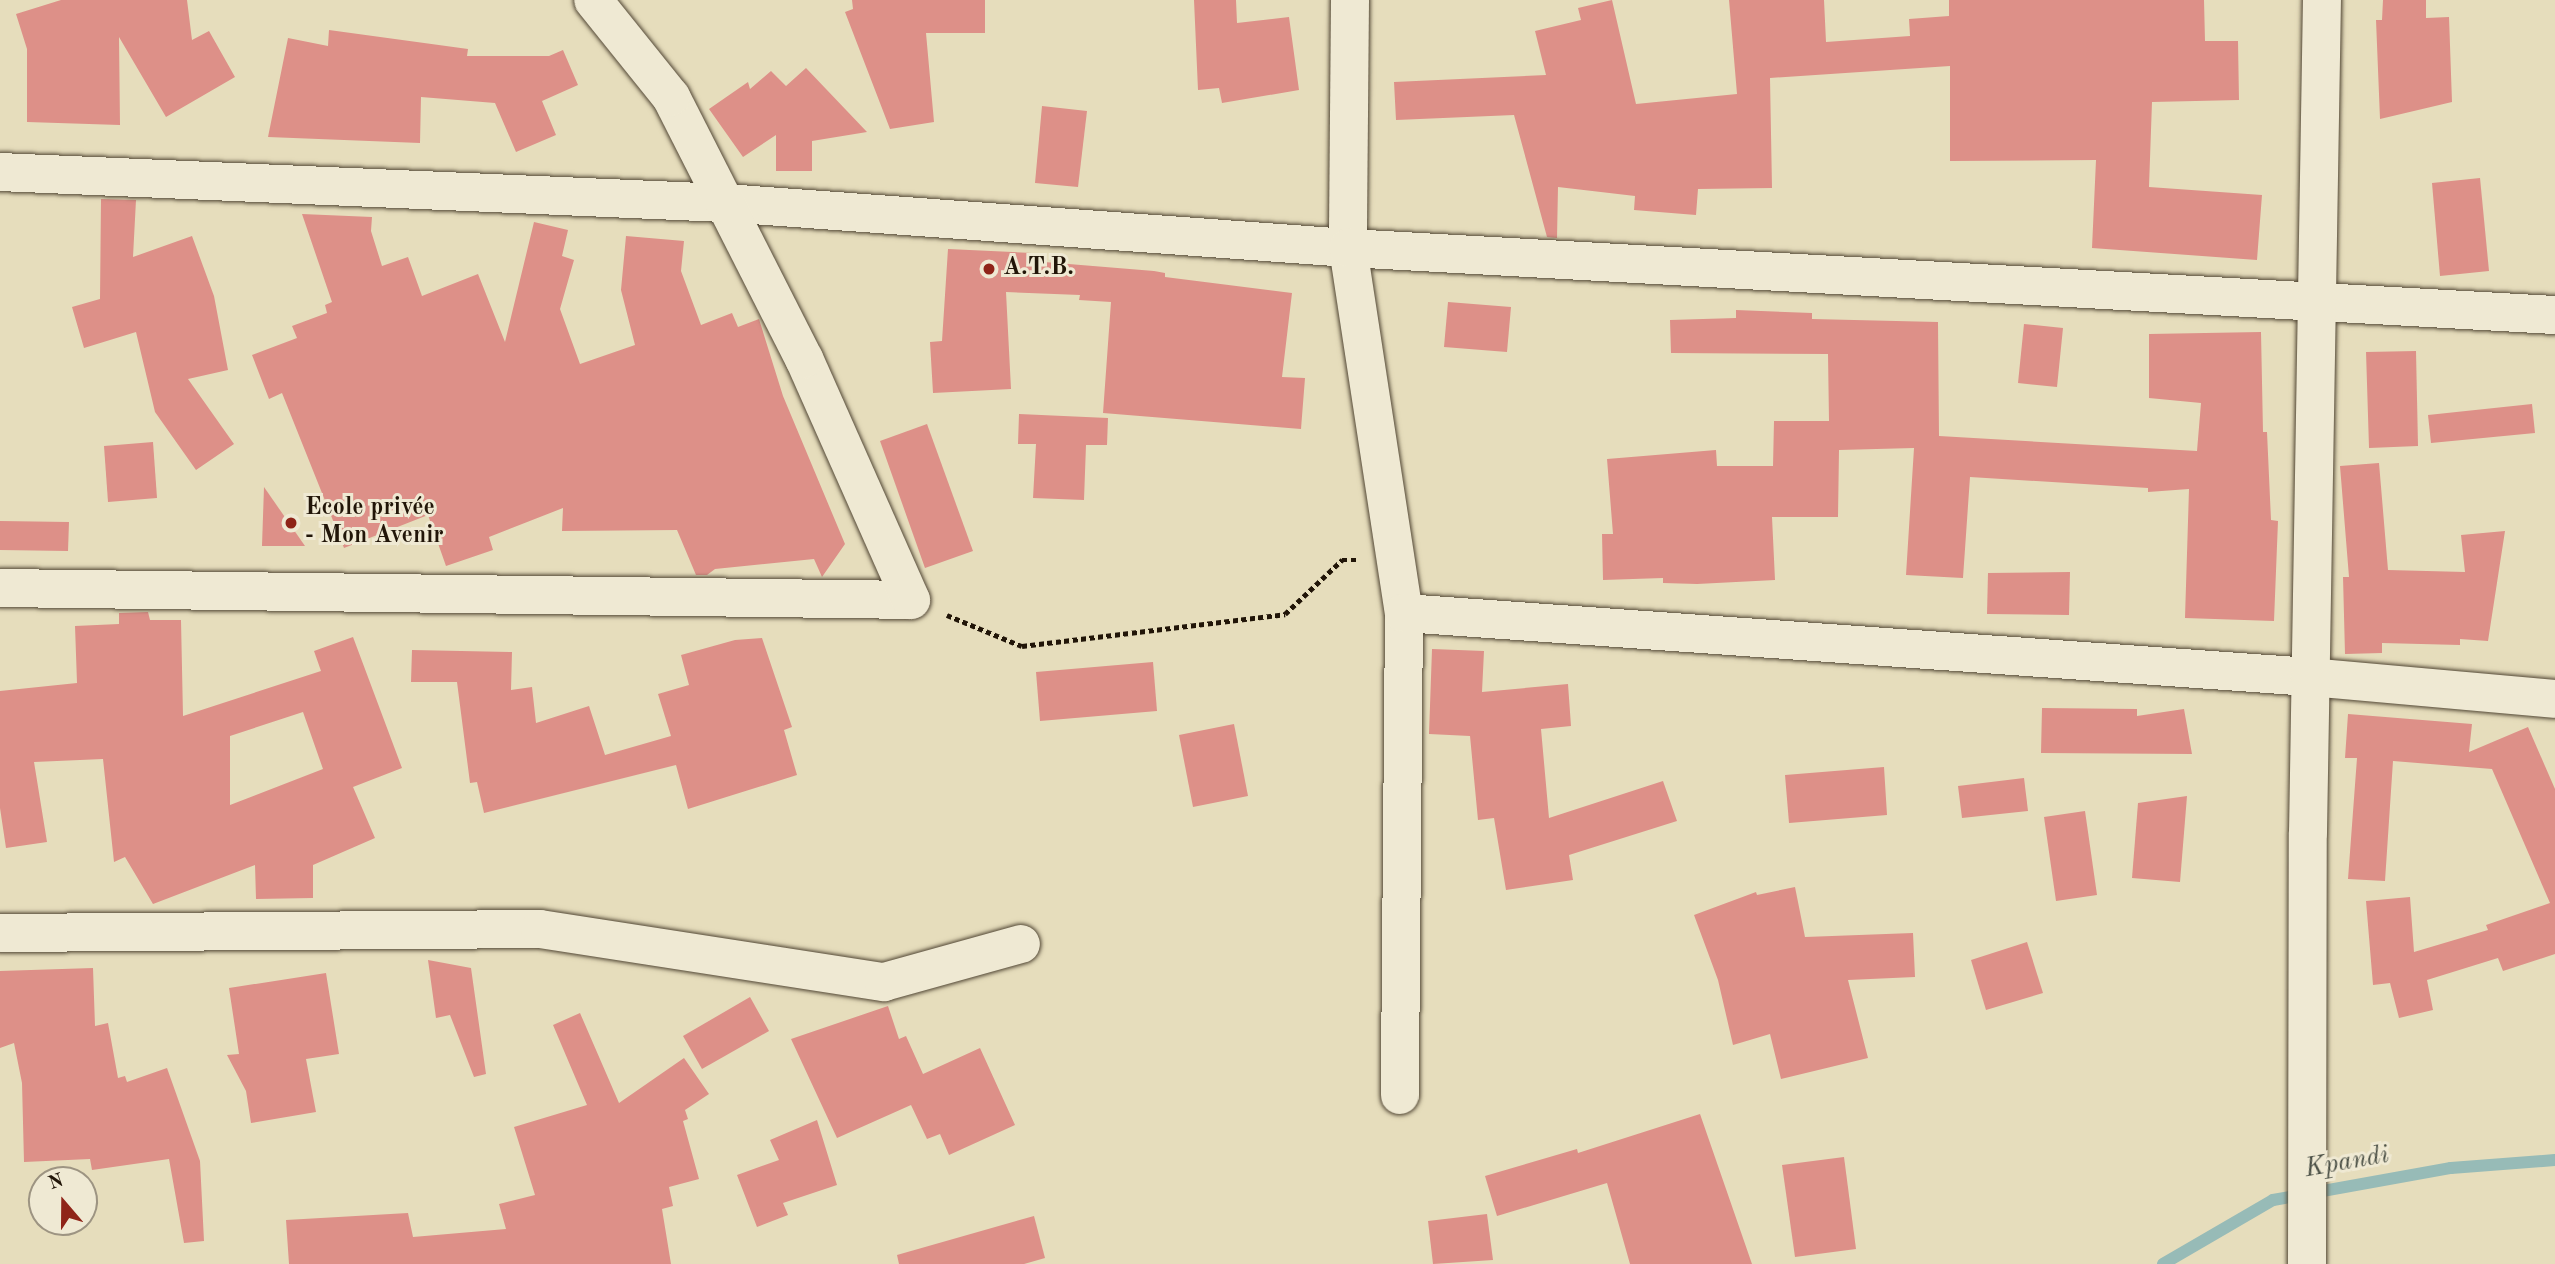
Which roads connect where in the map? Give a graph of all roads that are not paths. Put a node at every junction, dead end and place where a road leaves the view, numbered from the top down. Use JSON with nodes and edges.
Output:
{"nodes":[{"id":1,"x":593,"y":0,"type":"edge"},
{"id":2,"x":1350,"y":0,"type":"edge"},
{"id":3,"x":2322,"y":0,"type":"edge"},
{"id":4,"x":0,"y":172,"type":"edge"},
{"id":5,"x":724,"y":203,"type":"junction"},
{"id":6,"x":1348,"y":248,"type":"junction"},
{"id":7,"x":2317,"y":299,"type":"junction"},
{"id":8,"x":2555,"y":315,"type":"edge"},
{"id":9,"x":0,"y":588,"type":"edge"},
{"id":10,"x":1404,"y":613,"type":"junction"},
{"id":11,"x":2310,"y":677,"type":"junction"},
{"id":12,"x":2555,"y":699,"type":"edge"},
{"id":13,"x":0,"y":933,"type":"edge"},
{"id":14,"x":1021,"y":944,"type":"dead end"},
{"id":15,"x":1400,"y":1095,"type":"dead end"},
{"id":16,"x":2307,"y":1264,"type":"edge"}],
"edges":[{"from":1,"to":5,"type":"street"},
{"from":2,"to":6,"type":"street"},
{"from":3,"to":7,"type":"street"},
{"from":4,"to":5,"type":"street"},
{"from":5,"to":6,"type":"street"},
{"from":5,"to":9,"type":"street"},
{"from":6,"to":7,"type":"street"},
{"from":6,"to":10,"type":"street"},
{"from":7,"to":8,"type":"street"},
{"from":7,"to":11,"type":"street"},
{"from":10,"to":11,"type":"street"},
{"from":10,"to":15,"type":"street"},
{"from":11,"to":12,"type":"street"},
{"from":11,"to":16,"type":"street"},
{"from":13,"to":14,"type":"street"}]}
